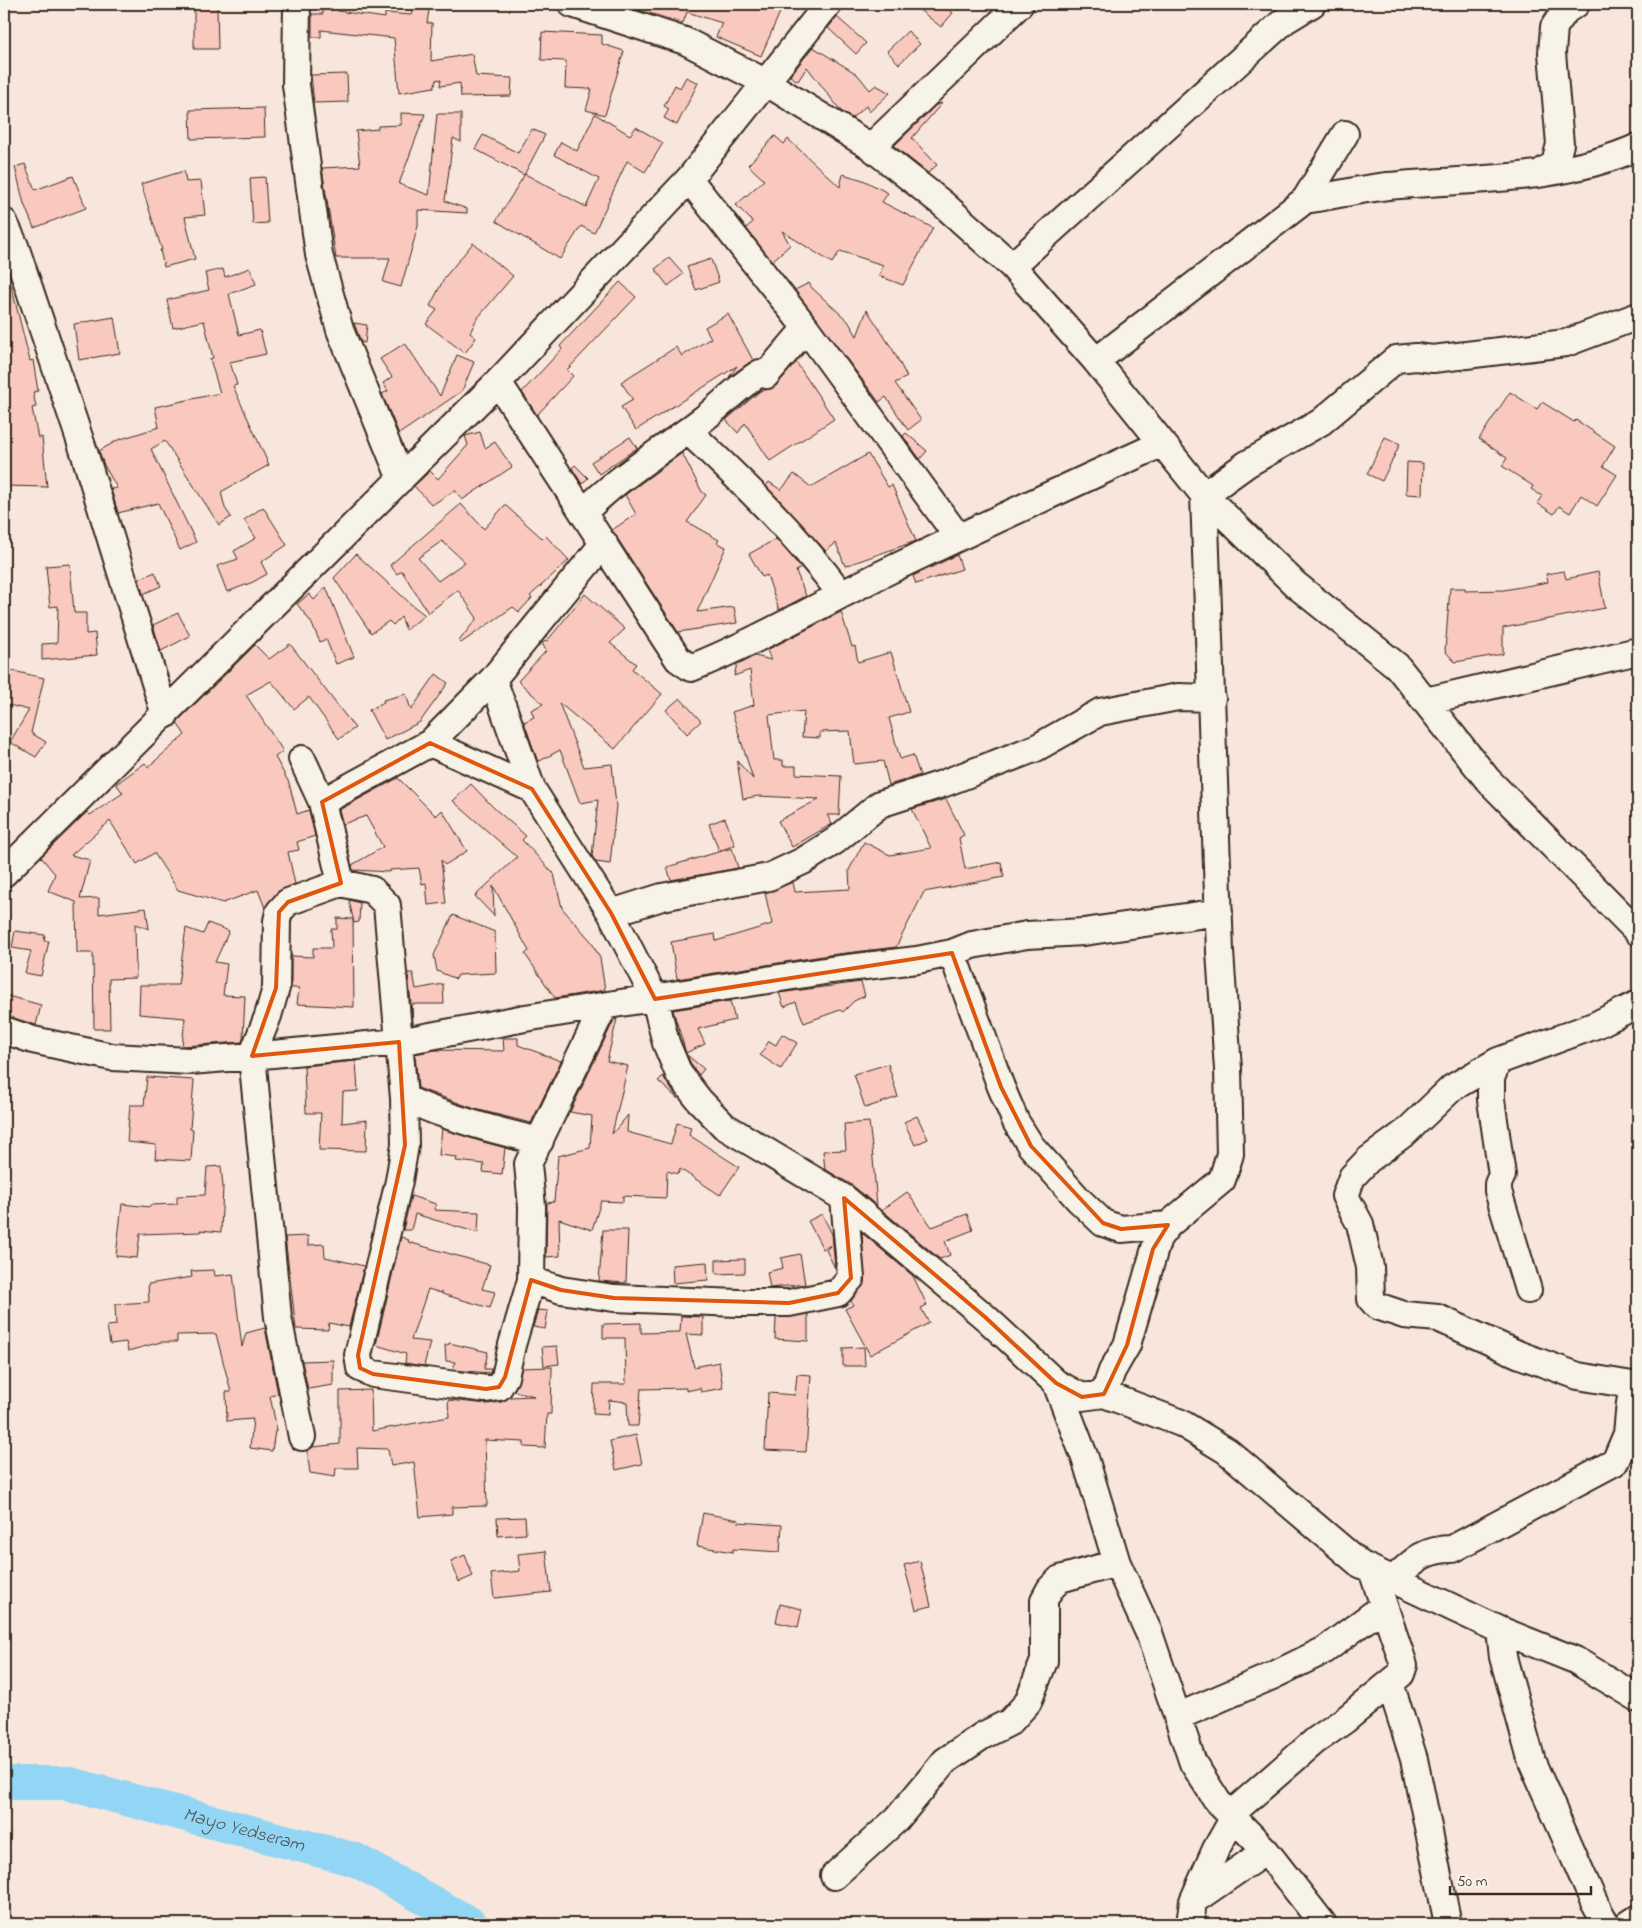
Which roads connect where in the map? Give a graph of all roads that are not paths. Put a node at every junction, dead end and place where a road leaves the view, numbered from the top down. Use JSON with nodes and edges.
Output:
{"nodes":[{"id":1,"x":297,"y":4,"type":"edge"},
{"id":2,"x":572,"y":4,"type":"edge"},
{"id":3,"x":828,"y":4,"type":"edge"},
{"id":4,"x":1020,"y":4,"type":"edge"},
{"id":5,"x":1312,"y":4,"type":"edge"},
{"id":6,"x":1576,"y":4,"type":"edge"},
{"id":7,"x":767,"y":84,"type":"junction"},
{"id":8,"x":1346,"y":134,"type":"dead end"},
{"id":9,"x":871,"y":147,"type":"junction"},
{"id":10,"x":1638,"y":147,"type":"edge"},
{"id":11,"x":1540,"y":173,"type":"junction"},
{"id":12,"x":689,"y":179,"type":"junction"},
{"id":13,"x":1305,"y":200,"type":"junction"},
{"id":14,"x":4,"y":222,"type":"edge"},
{"id":15,"x":9,"y":246,"type":"edge"},
{"id":16,"x":1012,"y":266,"type":"junction"},
{"id":17,"x":1638,"y":316,"type":"edge"},
{"id":18,"x":806,"y":328,"type":"junction"},
{"id":19,"x":1096,"y":361,"type":"junction"},
{"id":20,"x":498,"y":382,"type":"junction"},
{"id":21,"x":688,"y":431,"type":"junction"},
{"id":22,"x":1162,"y":444,"type":"junction"},
{"id":23,"x":401,"y":479,"type":"junction"},
{"id":24,"x":1204,"y":495,"type":"junction"},
{"id":25,"x":584,"y":512,"type":"junction"},
{"id":26,"x":958,"y":537,"type":"junction"},
{"id":27,"x":604,"y":543,"type":"junction"},
{"id":28,"x":841,"y":594,"type":"junction"},
{"id":29,"x":1638,"y":651,"type":"edge"},
{"id":30,"x":493,"y":679,"type":"junction"},
{"id":31,"x":1212,"y":698,"type":"junction"},
{"id":32,"x":1426,"y":702,"type":"junction"},
{"id":33,"x":165,"y":714,"type":"junction"},
{"id":34,"x":430,"y":743,"type":"junction"},
{"id":35,"x":302,"y":759,"type":"dead end"},
{"id":36,"x":532,"y":789,"type":"junction"},
{"id":37,"x":322,"y":802,"type":"junction"},
{"id":38,"x":4,"y":873,"type":"edge"},
{"id":39,"x":341,"y":883,"type":"junction"},
{"id":40,"x":1219,"y":912,"type":"junction"},
{"id":41,"x":611,"y":913,"type":"junction"},
{"id":42,"x":1638,"y":932,"type":"edge"},
{"id":43,"x":952,"y":953,"type":"junction"},
{"id":44,"x":655,"y":999,"type":"junction"},
{"id":45,"x":1638,"y":1004,"type":"edge"},
{"id":46,"x":604,"y":1006,"type":"junction"},
{"id":47,"x":4,"y":1030,"type":"edge"},
{"id":48,"x":399,"y":1042,"type":"junction"},
{"id":49,"x":252,"y":1056,"type":"junction"},
{"id":50,"x":1498,"y":1061,"type":"junction"},
{"id":51,"x":404,"y":1098,"type":"junction"},
{"id":52,"x":540,"y":1140,"type":"junction"},
{"id":53,"x":844,"y":1198,"type":"junction"},
{"id":54,"x":1168,"y":1225,"type":"junction"},
{"id":55,"x":531,"y":1280,"type":"junction"},
{"id":56,"x":1528,"y":1290,"type":"dead end"},
{"id":57,"x":1056,"y":1383,"type":"junction"},
{"id":58,"x":1608,"y":1383,"type":"junction"},
{"id":59,"x":1638,"y":1386,"type":"edge"},
{"id":60,"x":1104,"y":1394,"type":"junction"},
{"id":61,"x":1627,"y":1434,"type":"junction"},
{"id":62,"x":302,"y":1437,"type":"dead end"},
{"id":63,"x":1117,"y":1564,"type":"junction"},
{"id":64,"x":1382,"y":1575,"type":"junction"},
{"id":65,"x":1384,"y":1606,"type":"junction"},
{"id":66,"x":1500,"y":1630,"type":"junction"},
{"id":67,"x":1390,"y":1683,"type":"junction"},
{"id":68,"x":1638,"y":1698,"type":"edge"},
{"id":69,"x":1177,"y":1716,"type":"junction"},
{"id":70,"x":1233,"y":1815,"type":"junction"},
{"id":71,"x":1266,"y":1851,"type":"junction"},
{"id":72,"x":834,"y":1876,"type":"dead end"},
{"id":73,"x":1192,"y":1912,"type":"edge"},
{"id":74,"x":1638,"y":1918,"type":"edge"},
{"id":75,"x":1323,"y":1924,"type":"edge"},
{"id":76,"x":1448,"y":1924,"type":"edge"},
{"id":77,"x":1606,"y":1924,"type":"edge"},
{"id":78,"x":1629,"y":1924,"type":"edge"}],
"edges":[{"from":1,"to":23,"type":"street"},
{"from":2,"to":7,"type":"street"},
{"from":3,"to":7,"type":"street"},
{"from":4,"to":9,"type":"street"},
{"from":5,"to":16,"type":"street"},
{"from":6,"to":11,"type":"street"},
{"from":7,"to":9,"type":"street"},
{"from":7,"to":12,"type":"street"},
{"from":8,"to":13,"type":"street"},
{"from":9,"to":16,"type":"street"},
{"from":10,"to":11,"type":"street"},
{"from":11,"to":13,"type":"street"},
{"from":12,"to":18,"type":"street"},
{"from":12,"to":20,"type":"street"},
{"from":13,"to":19,"type":"street"},
{"from":14,"to":15,"type":"street"},
{"from":15,"to":33,"type":"street"},
{"from":16,"to":19,"type":"street"},
{"from":17,"to":24,"type":"street"},
{"from":18,"to":21,"type":"street"},
{"from":18,"to":26,"type":"street"},
{"from":19,"to":22,"type":"street"},
{"from":20,"to":23,"type":"street"},
{"from":20,"to":25,"type":"street"},
{"from":21,"to":25,"type":"street"},
{"from":21,"to":28,"type":"street"},
{"from":22,"to":24,"type":"street"},
{"from":22,"to":26,"type":"street"},
{"from":23,"to":33,"type":"street"},
{"from":24,"to":31,"type":"street"},
{"from":24,"to":32,"type":"street"},
{"from":25,"to":27,"type":"street"},
{"from":26,"to":28,"type":"street"},
{"from":27,"to":28,"type":"street"},
{"from":27,"to":30,"type":"street"},
{"from":29,"to":32,"type":"street"},
{"from":30,"to":34,"type":"street"},
{"from":30,"to":36,"type":"street"},
{"from":31,"to":40,"type":"street"},
{"from":31,"to":41,"type":"street"},
{"from":32,"to":42,"type":"street"},
{"from":33,"to":38,"type":"street"},
{"from":34,"to":36,"type":"street"},
{"from":34,"to":37,"type":"street"},
{"from":35,"to":37,"type":"street"},
{"from":36,"to":41,"type":"street"},
{"from":37,"to":39,"type":"street"},
{"from":39,"to":48,"type":"street"},
{"from":39,"to":49,"type":"street"},
{"from":40,"to":43,"type":"street"},
{"from":40,"to":54,"type":"street"},
{"from":41,"to":44,"type":"street"},
{"from":43,"to":44,"type":"street"},
{"from":43,"to":54,"type":"street"},
{"from":44,"to":46,"type":"street"},
{"from":44,"to":53,"type":"street"},
{"from":45,"to":50,"type":"street"},
{"from":46,"to":48,"type":"street"},
{"from":46,"to":52,"type":"street"},
{"from":47,"to":49,"type":"street"},
{"from":48,"to":49,"type":"street"},
{"from":48,"to":51,"type":"street"},
{"from":49,"to":62,"type":"street"},
{"from":50,"to":56,"type":"street"},
{"from":50,"to":58,"type":"street"},
{"from":51,"to":52,"type":"street"},
{"from":51,"to":55,"type":"street"},
{"from":52,"to":55,"type":"street"},
{"from":53,"to":55,"type":"street"},
{"from":53,"to":57,"type":"street"},
{"from":54,"to":60,"type":"street"},
{"from":57,"to":60,"type":"street"},
{"from":57,"to":63,"type":"street"},
{"from":58,"to":59,"type":"street"},
{"from":58,"to":61,"type":"street"},
{"from":59,"to":61,"type":"street"},
{"from":60,"to":64,"type":"street"},
{"from":61,"to":64,"type":"street"},
{"from":63,"to":69,"type":"street"},
{"from":63,"to":72,"type":"street"},
{"from":64,"to":65,"type":"street"},
{"from":64,"to":66,"type":"street"},
{"from":65,"to":67,"type":"street"},
{"from":65,"to":69,"type":"street"},
{"from":66,"to":68,"type":"street"},
{"from":66,"to":77,"type":"street"},
{"from":67,"to":70,"type":"street"},
{"from":67,"to":76,"type":"street"},
{"from":69,"to":70,"type":"street"},
{"from":70,"to":71,"type":"street"},
{"from":70,"to":73,"type":"street"},
{"from":71,"to":73,"type":"street"},
{"from":71,"to":75,"type":"street"},
{"from":74,"to":78,"type":"street"}]}
